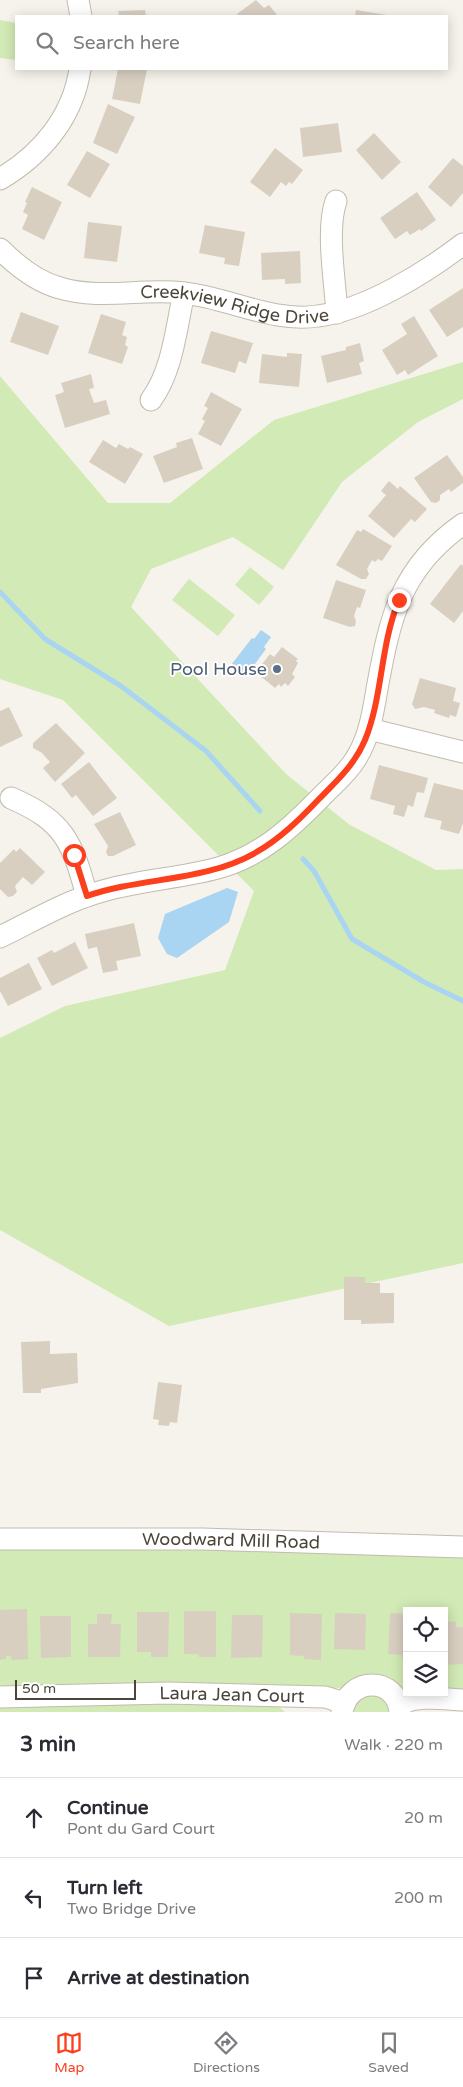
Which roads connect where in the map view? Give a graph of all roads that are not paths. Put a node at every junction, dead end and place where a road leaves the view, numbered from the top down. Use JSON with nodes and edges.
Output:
{"nodes":[{"id":1,"x":78,"y":0,"type":"edge"},
{"id":2,"x":80,"y":15,"type":"edge"},
{"id":3,"x":80,"y":70,"type":"edge"},
{"id":4,"x":0,"y":179,"type":"edge"},
{"id":5,"x":336,"y":202,"type":"dead end"},
{"id":6,"x":463,"y":244,"type":"edge"},
{"id":7,"x":0,"y":249,"type":"edge"},
{"id":8,"x":184,"y":292,"type":"junction"},
{"id":9,"x":337,"y":313,"type":"junction"},
{"id":10,"x":151,"y":400,"type":"dead end"},
{"id":11,"x":463,"y":524,"type":"edge"},
{"id":12,"x":369,"y":729,"type":"junction"},
{"id":13,"x":463,"y":752,"type":"edge"},
{"id":14,"x":10,"y":798,"type":"dead end"},
{"id":15,"x":87,"y":896,"type":"junction"},
{"id":16,"x":0,"y":938,"type":"edge"},
{"id":17,"x":0,"y":1539,"type":"edge"},
{"id":18,"x":463,"y":1547,"type":"edge"},
{"id":19,"x":0,"y":1697,"type":"edge"},
{"id":20,"x":463,"y":1700,"type":"edge"},
{"id":21,"x":344,"y":1708,"type":"edge"},
{"id":22,"x":399,"y":1708,"type":"edge"}],
"edges":[{"from":1,"to":2,"type":"street"},
{"from":3,"to":4,"type":"street"},
{"from":5,"to":9,"type":"street"},
{"from":6,"to":9,"type":"street","name":"Creekview Ridge Drive"},
{"from":7,"to":8,"type":"street","name":"Creekview Ridge Drive"},
{"from":8,"to":9,"type":"street","name":"Creekview Ridge Drive"},
{"from":8,"to":10,"type":"street"},
{"from":11,"to":12,"type":"street"},
{"from":12,"to":13,"type":"street"},
{"from":12,"to":15,"type":"street"},
{"from":14,"to":15,"type":"street"},
{"from":15,"to":16,"type":"street"},
{"from":17,"to":18,"type":"street","name":"Woodward Mill Road"},
{"from":19,"to":21,"type":"street","name":"Laura Jean Court"},
{"from":20,"to":22,"type":"street","name":"Laura Jean Court"},
{"from":21,"to":22,"type":"street","name":"Laura Jean Court"}]}
